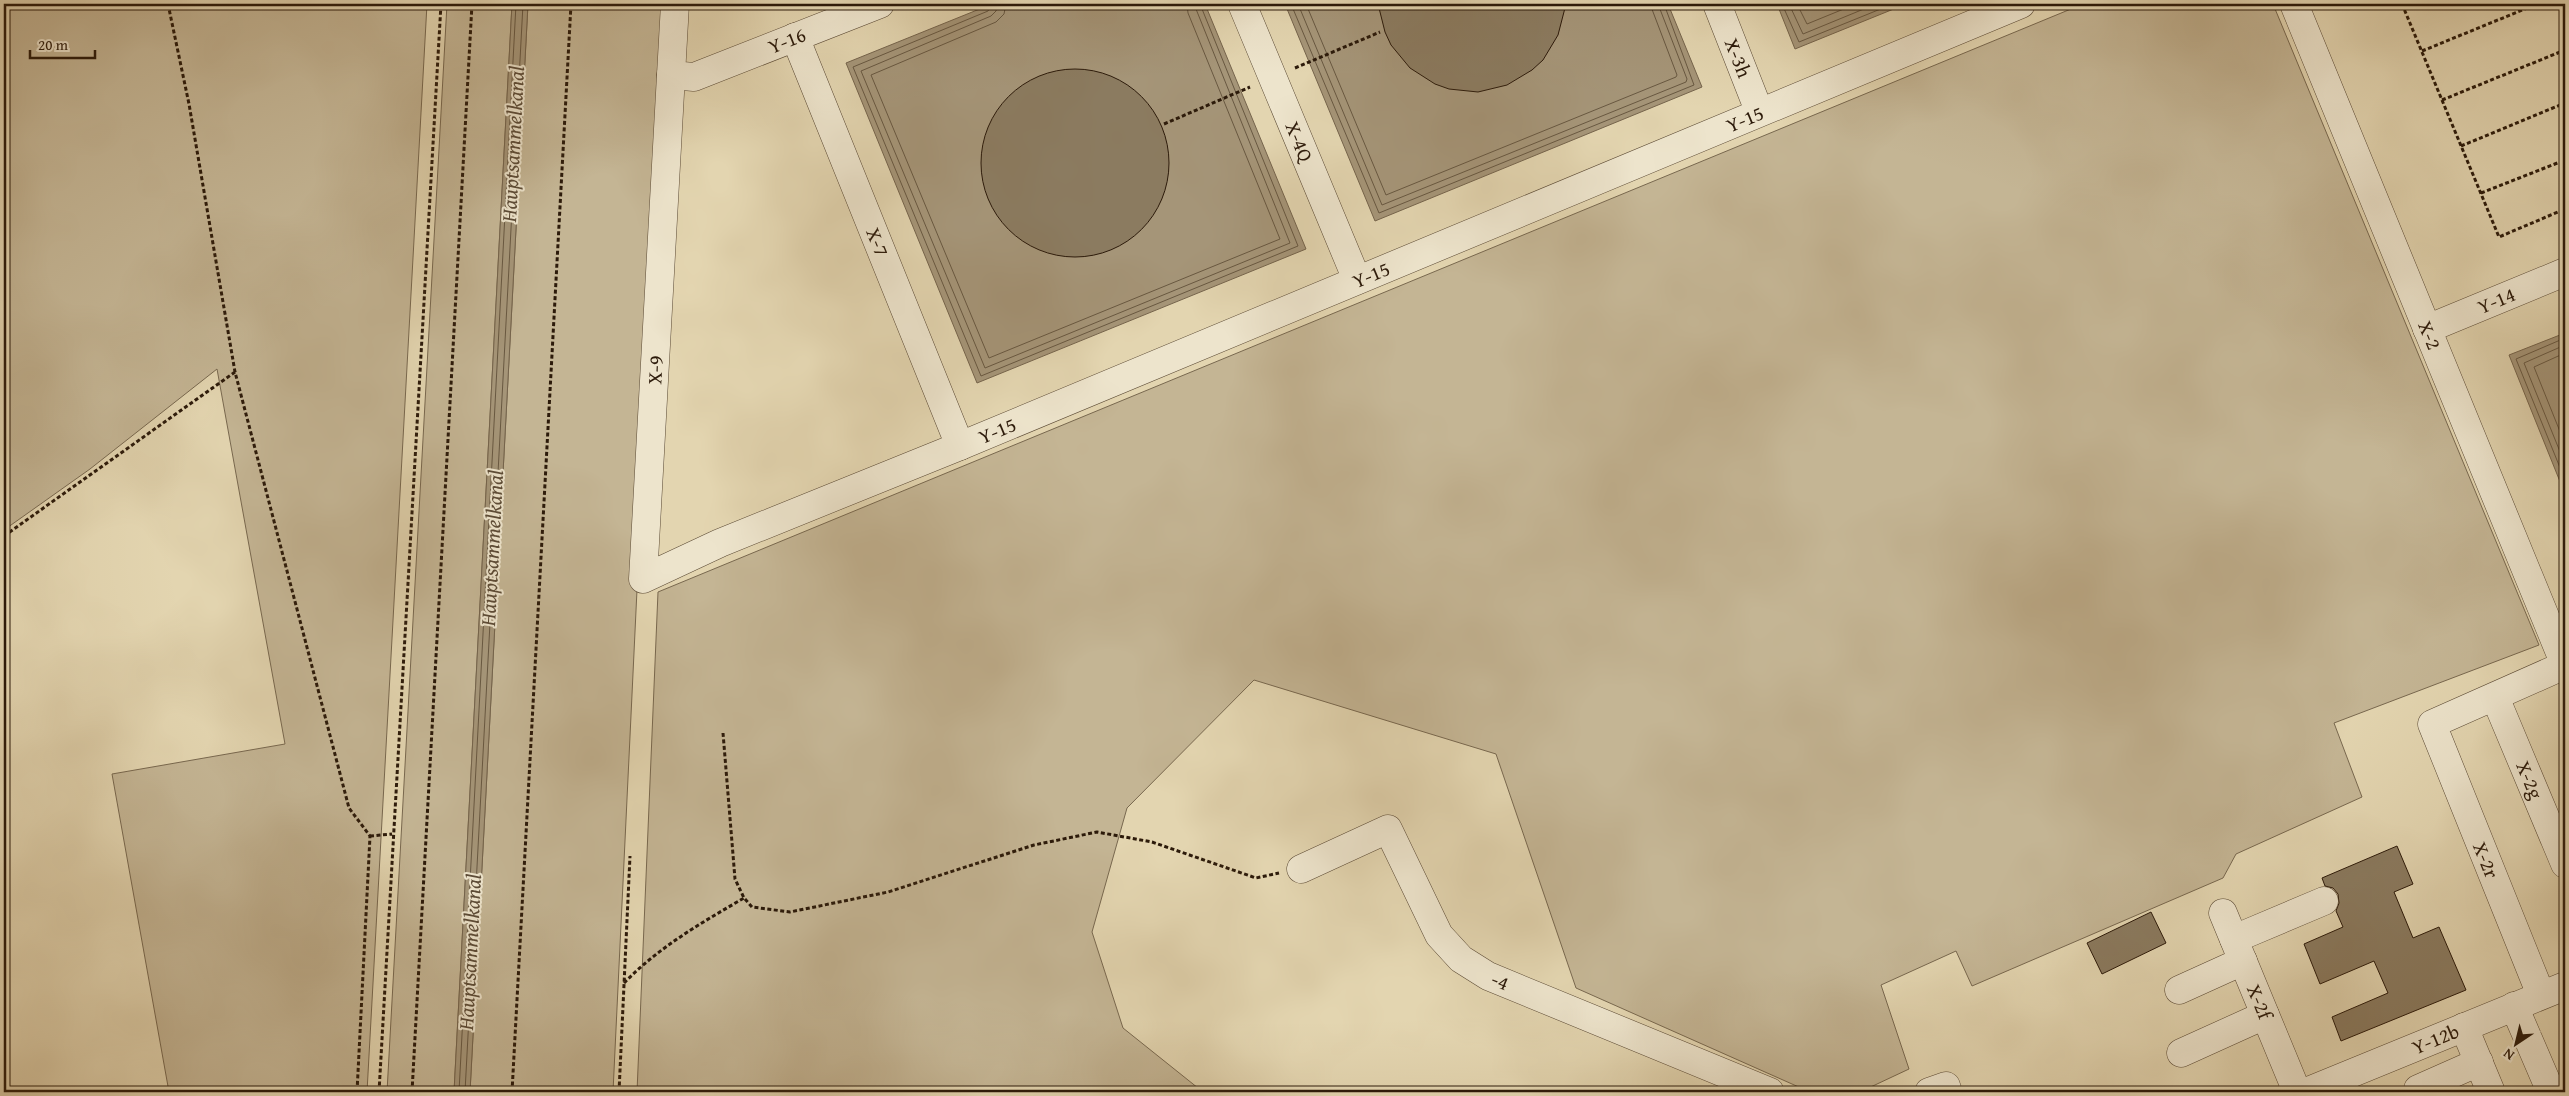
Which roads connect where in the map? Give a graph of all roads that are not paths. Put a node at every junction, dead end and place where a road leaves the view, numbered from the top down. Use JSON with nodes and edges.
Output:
{"nodes":[{"id":1,"x":675,"y":4,"type":"edge"},
{"id":2,"x":880,"y":4,"type":"edge"},
{"id":3,"x":1242,"y":4,"type":"edge"},
{"id":4,"x":1718,"y":4,"type":"edge"},
{"id":5,"x":2020,"y":4,"type":"edge"},
{"id":6,"x":2296,"y":6,"type":"edge"},
{"id":7,"x":795,"y":37,"type":"junction"},
{"id":8,"x":682,"y":76,"type":"junction"},
{"id":9,"x":1759,"y":111,"type":"junction"},
{"id":10,"x":2565,"y":272,"type":"edge"},
{"id":11,"x":1357,"y":280,"type":"junction"},
{"id":12,"x":2427,"y":329,"type":"junction"},
{"id":13,"x":960,"y":446,"type":"junction"},
{"id":14,"x":720,"y":542,"type":"joint"},
{"id":15,"x":2565,"y":665,"type":"edge"},
{"id":16,"x":2495,"y":697,"type":"junction"},
{"id":17,"x":2565,"y":864,"type":"edge"},
{"id":18,"x":1301,"y":869,"type":"road end"},
{"id":19,"x":2324,"y":901,"type":"dead end"},
{"id":20,"x":2223,"y":913,"type":"dead end"},
{"id":21,"x":2238,"y":950,"type":"junction"},
{"id":22,"x":2179,"y":990,"type":"dead end"},
{"id":23,"x":2553,"y":990,"type":"edge"},
{"id":24,"x":2514,"y":1006,"type":"junction"},
{"id":25,"x":2265,"y":1015,"type":"junction"},
{"id":26,"x":2464,"y":1027,"type":"junction"},
{"id":27,"x":2181,"y":1053,"type":"dead end"},
{"id":28,"x":2479,"y":1062,"type":"junction"},
{"id":29,"x":1770,"y":1092,"type":"edge"},
{"id":30,"x":1929,"y":1092,"type":"edge"},
{"id":31,"x":1948,"y":1092,"type":"edge"},
{"id":32,"x":2297,"y":1092,"type":"edge"},
{"id":33,"x":2306,"y":1092,"type":"edge"},
{"id":34,"x":2419,"y":1092,"type":"edge"},
{"id":35,"x":2491,"y":1092,"type":"edge"},
{"id":36,"x":2551,"y":1092,"type":"edge"}],
"edges":[{"from":1,"to":8,"type":"street","name":"X-9"},
{"from":2,"to":7,"type":"street","name":"Y-16"},
{"from":3,"to":11,"type":"street","name":"X-4Q"},
{"from":4,"to":9,"type":"street","name":"X-3h"},
{"from":5,"to":9,"type":"street","name":"Y-15"},
{"from":6,"to":12,"type":"street","name":"X-2"},
{"from":7,"to":8,"type":"street","name":"Y-16"},
{"from":7,"to":13,"type":"street","name":"X-7"},
{"from":8,"to":14,"type":"street","name":"X-9"},
{"from":9,"to":11,"type":"street","name":"Y-15"},
{"from":10,"to":12,"type":"street","name":"Y-14"},
{"from":11,"to":13,"type":"street","name":"Y-15"},
{"from":12,"to":15,"type":"street","name":"X-2"},
{"from":13,"to":14,"type":"street","name":"Y-15"},
{"from":15,"to":16,"type":"street"},
{"from":16,"to":17,"type":"street","name":"X-2g"},
{"from":16,"to":23,"type":"street","name":"X-2r"},
{"from":18,"to":29,"type":"street","name":"-4"},
{"from":19,"to":21,"type":"street"},
{"from":20,"to":21,"type":"street","name":"X-2f"},
{"from":21,"to":22,"type":"street"},
{"from":21,"to":25,"type":"street","name":"X-2f"},
{"from":23,"to":24,"type":"street","name":"Y-12b"},
{"from":24,"to":26,"type":"street","name":"Y-12b"},
{"from":24,"to":36,"type":"street"},
{"from":25,"to":27,"type":"street"},
{"from":25,"to":32,"type":"street","name":"X-2f"},
{"from":26,"to":28,"type":"street"},
{"from":26,"to":33,"type":"street","name":"Y-12b"},
{"from":28,"to":34,"type":"street"},
{"from":28,"to":35,"type":"street"},
{"from":30,"to":31,"type":"street"}]}
